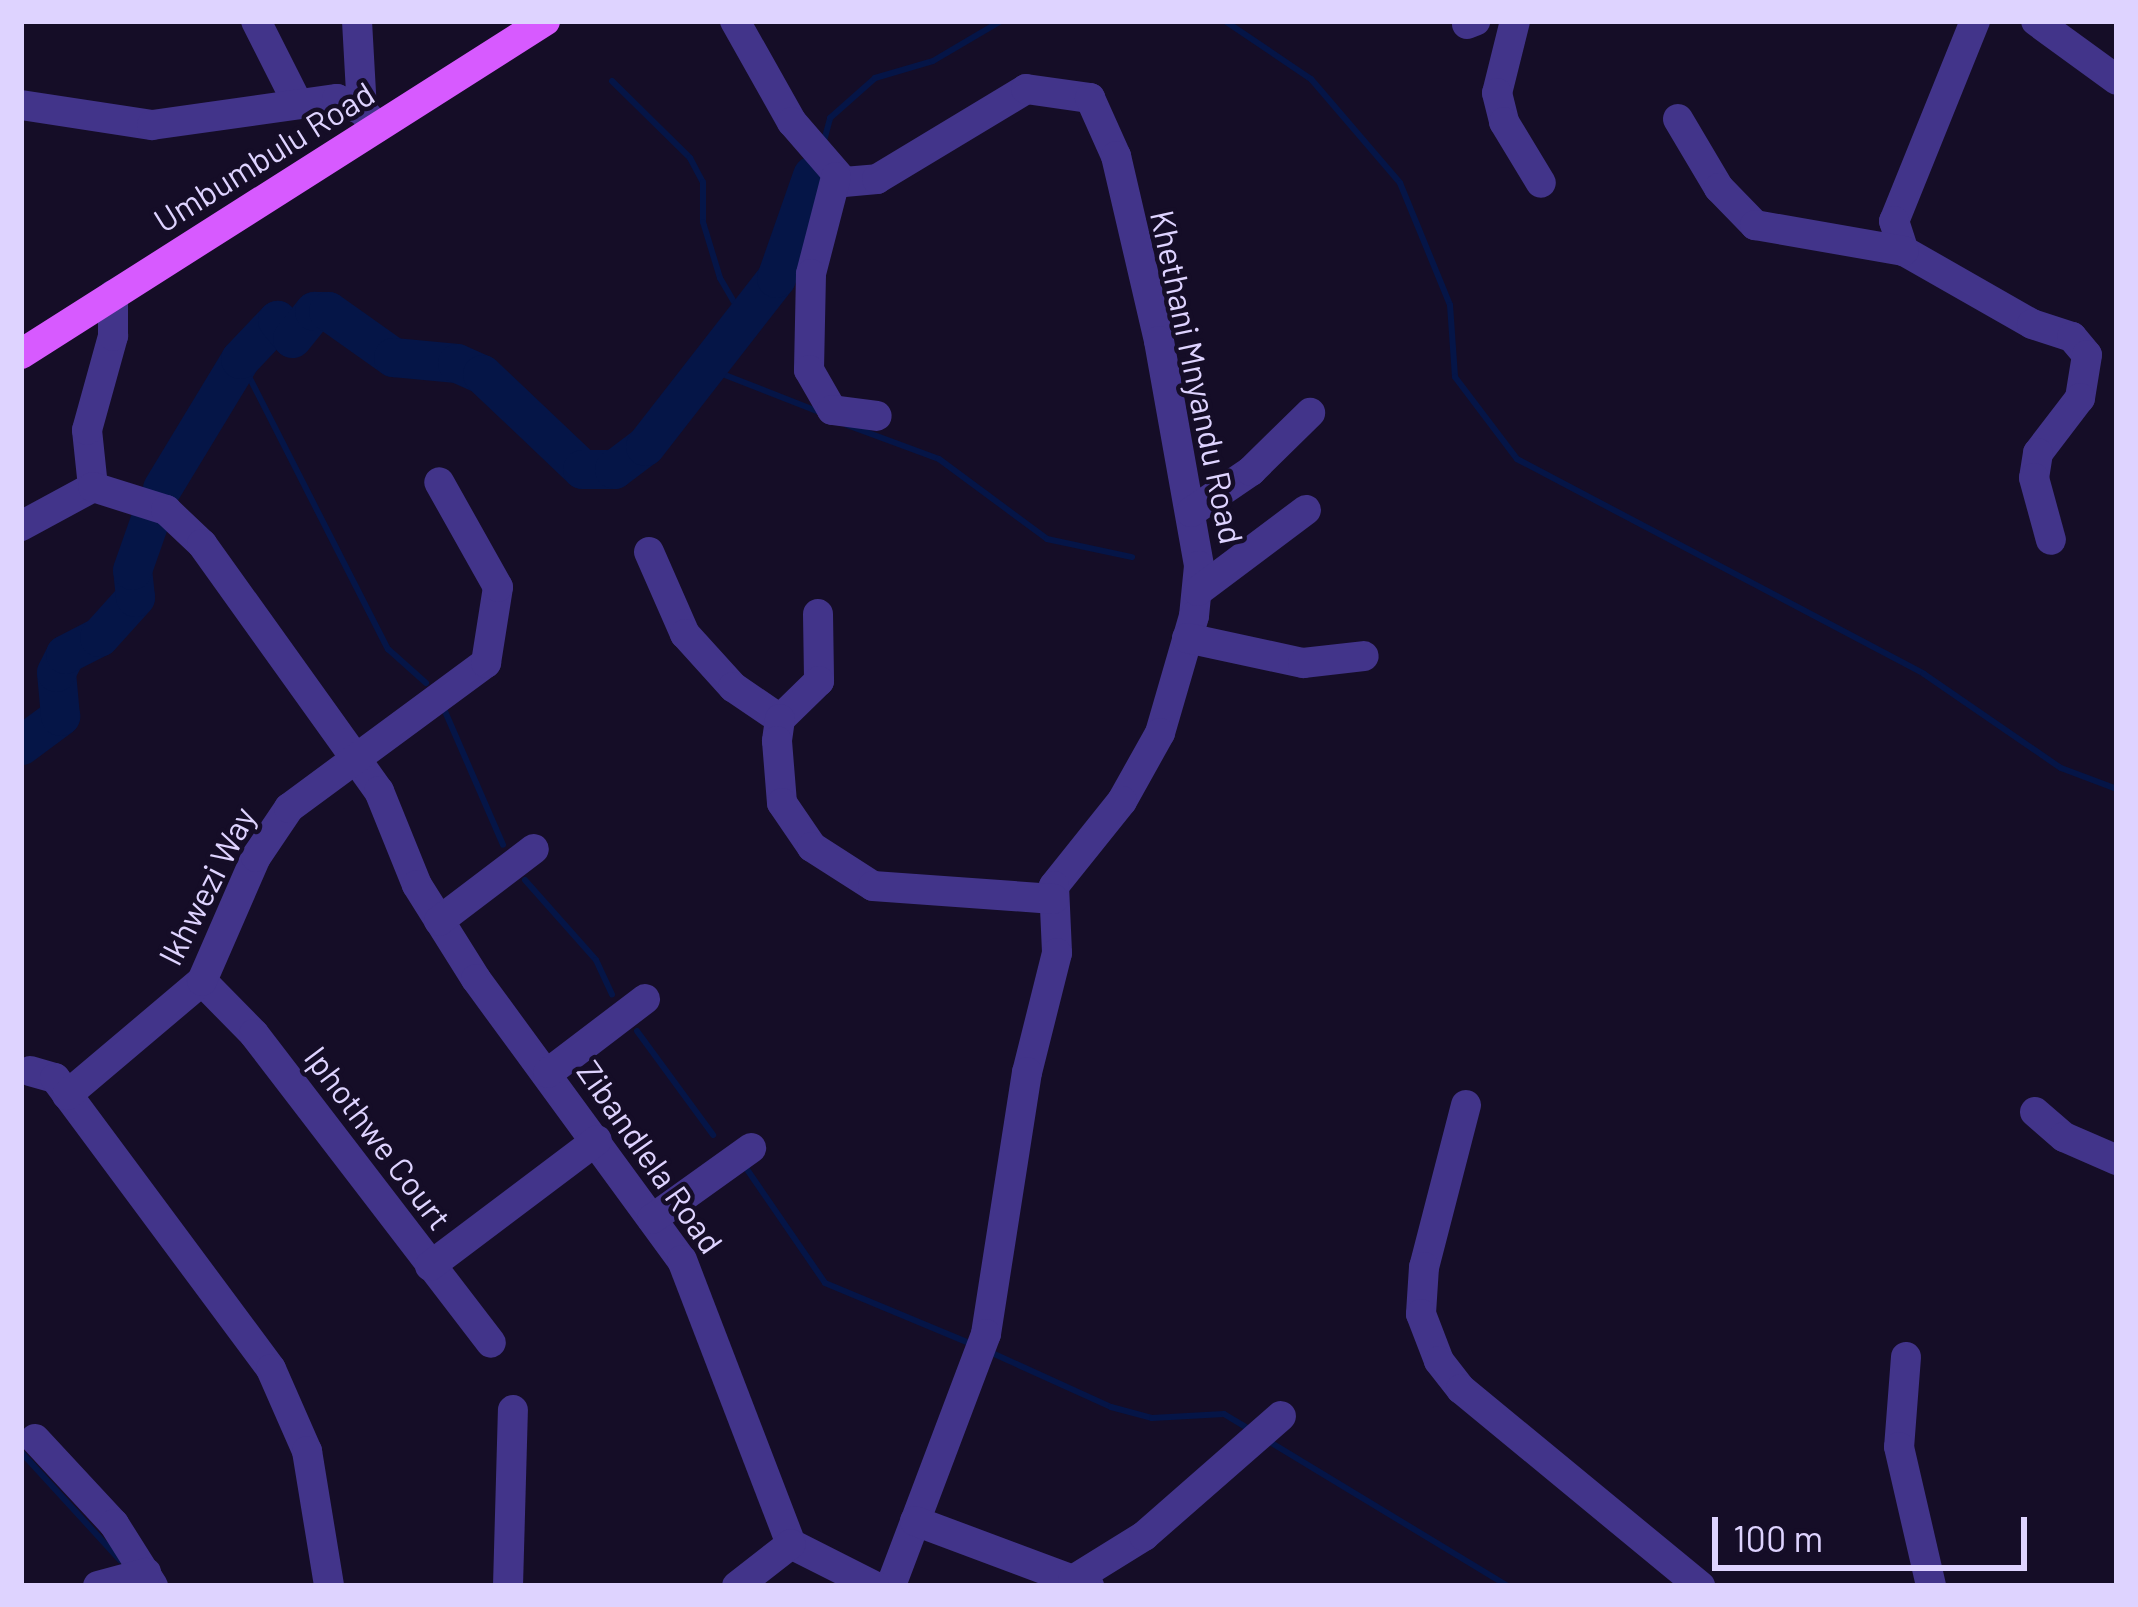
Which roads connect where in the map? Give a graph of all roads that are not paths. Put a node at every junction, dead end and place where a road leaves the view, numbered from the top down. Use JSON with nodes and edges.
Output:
{"nodes":[{"id":1,"x":256,"y":21,"type":"edge"},
{"id":2,"x":357,"y":21,"type":"edge"},
{"id":3,"x":545,"y":21,"type":"edge"},
{"id":4,"x":735,"y":21,"type":"edge"},
{"id":5,"x":1515,"y":21,"type":"edge"},
{"id":6,"x":1975,"y":21,"type":"edge"},
{"id":7,"x":2036,"y":21,"type":"edge"},
{"id":8,"x":2117,"y":80,"type":"edge"},
{"id":9,"x":296,"y":102,"type":"junction"},
{"id":10,"x":21,"y":105,"type":"edge"},
{"id":11,"x":1678,"y":118,"type":"dead end"},
{"id":12,"x":369,"y":119,"type":"junction"},
{"id":13,"x":836,"y":177,"type":"junction"},
{"id":14,"x":1541,"y":183,"type":"dead end"},
{"id":15,"x":1904,"y":250,"type":"junction"},
{"id":16,"x":113,"y":295,"type":"junction"},
{"id":17,"x":21,"y":354,"type":"edge"},
{"id":18,"x":1310,"y":413,"type":"dead end"},
{"id":19,"x":877,"y":416,"type":"dead end"},
{"id":20,"x":439,"y":482,"type":"dead end"},
{"id":21,"x":93,"y":488,"type":"junction"},
{"id":22,"x":1306,"y":510,"type":"dead end"},
{"id":23,"x":1191,"y":512,"type":"junction"},
{"id":24,"x":21,"y":526,"type":"edge"},
{"id":25,"x":2051,"y":539,"type":"dead end"},
{"id":26,"x":649,"y":553,"type":"dead end"},
{"id":27,"x":1198,"y":591,"type":"junction"},
{"id":28,"x":818,"y":614,"type":"dead end"},
{"id":29,"x":1187,"y":638,"type":"junction"},
{"id":30,"x":1364,"y":656,"type":"dead end"},
{"id":31,"x":780,"y":719,"type":"junction"},
{"id":32,"x":355,"y":755,"type":"junction"},
{"id":33,"x":534,"y":848,"type":"dead end"},
{"id":34,"x":1054,"y":898,"type":"junction"},
{"id":35,"x":439,"y":921,"type":"junction"},
{"id":36,"x":202,"y":981,"type":"junction"},
{"id":37,"x":645,"y":1000,"type":"dead end"},
{"id":38,"x":30,"y":1071,"type":"dead end"},
{"id":39,"x":548,"y":1073,"type":"junction"},
{"id":40,"x":67,"y":1095,"type":"junction"},
{"id":41,"x":1466,"y":1105,"type":"dead end"},
{"id":42,"x":2035,"y":1112,"type":"dead end"},
{"id":43,"x":598,"y":1140,"type":"junction"},
{"id":44,"x":751,"y":1148,"type":"dead end"},
{"id":45,"x":2117,"y":1160,"type":"edge"},
{"id":46,"x":652,"y":1219,"type":"junction"},
{"id":47,"x":430,"y":1266,"type":"junction"},
{"id":48,"x":491,"y":1343,"type":"dead end"},
{"id":49,"x":1906,"y":1357,"type":"dead end"},
{"id":50,"x":513,"y":1410,"type":"dead end"},
{"id":51,"x":1281,"y":1416,"type":"dead end"},
{"id":52,"x":35,"y":1439,"type":"dead end"},
{"id":53,"x":915,"y":1521,"type":"junction"},
{"id":54,"x":791,"y":1544,"type":"junction"},
{"id":55,"x":149,"y":1580,"type":"edge"},
{"id":56,"x":1081,"y":1583,"type":"edge"},
{"id":57,"x":98,"y":1586,"type":"edge"},
{"id":58,"x":329,"y":1586,"type":"edge"},
{"id":59,"x":508,"y":1586,"type":"edge"},
{"id":60,"x":737,"y":1586,"type":"edge"},
{"id":61,"x":874,"y":1586,"type":"edge"},
{"id":62,"x":891,"y":1586,"type":"edge"},
{"id":63,"x":1700,"y":1586,"type":"edge"},
{"id":64,"x":1931,"y":1586,"type":"edge"}],
"edges":[{"from":1,"to":9,"type":"street"},
{"from":2,"to":12,"type":"street"},
{"from":3,"to":12,"type":"main road","name":"Umbumbulu Road"},
{"from":4,"to":13,"type":"street"},
{"from":5,"to":14,"type":"street"},
{"from":6,"to":15,"type":"street"},
{"from":7,"to":8,"type":"street"},
{"from":9,"to":10,"type":"street"},
{"from":9,"to":12,"type":"street"},
{"from":11,"to":15,"type":"street"},
{"from":12,"to":16,"type":"main road","name":"Umbumbulu Road"},
{"from":13,"to":19,"type":"street"},
{"from":13,"to":23,"type":"street","name":"Khethani Mnyandu Road"},
{"from":15,"to":25,"type":"street"},
{"from":16,"to":17,"type":"main road","name":"Umbumbulu Road"},
{"from":16,"to":21,"type":"street"},
{"from":18,"to":23,"type":"street"},
{"from":20,"to":32,"type":"street"},
{"from":21,"to":24,"type":"street"},
{"from":21,"to":32,"type":"street","name":"Zibandlela Road"},
{"from":22,"to":27,"type":"street"},
{"from":23,"to":27,"type":"street","name":"Khethani Mnyandu Road"},
{"from":26,"to":31,"type":"street"},
{"from":27,"to":29,"type":"street","name":"Khethani Mnyandu Road"},
{"from":28,"to":31,"type":"street"},
{"from":29,"to":30,"type":"street"},
{"from":29,"to":34,"type":"street","name":"Khethani Mnyandu Road"},
{"from":31,"to":34,"type":"street"},
{"from":32,"to":35,"type":"street","name":"Zibandlela Road"},
{"from":32,"to":36,"type":"street","name":"Ikhwezi Way"},
{"from":33,"to":35,"type":"street"},
{"from":34,"to":53,"type":"street","name":"Khethani Mnyandu Road"},
{"from":35,"to":39,"type":"street","name":"Zibandlela Road"},
{"from":36,"to":40,"type":"street","name":"Ikhwezi Way"},
{"from":36,"to":47,"type":"street","name":"Iphothwe Court"},
{"from":37,"to":39,"type":"street"},
{"from":38,"to":40,"type":"street"},
{"from":39,"to":43,"type":"street","name":"Zibandlela Road"},
{"from":40,"to":58,"type":"street"},
{"from":41,"to":63,"type":"street"},
{"from":42,"to":45,"type":"street"},
{"from":43,"to":46,"type":"street","name":"Zibandlela Road"},
{"from":43,"to":47,"type":"street"},
{"from":44,"to":46,"type":"street"},
{"from":46,"to":54,"type":"street","name":"Zibandlela Road"},
{"from":47,"to":48,"type":"street","name":"Iphothwe Court"},
{"from":49,"to":64,"type":"street"},
{"from":50,"to":59,"type":"street"},
{"from":51,"to":56,"type":"street"},
{"from":52,"to":55,"type":"street"},
{"from":53,"to":56,"type":"street"},
{"from":53,"to":62,"type":"street","name":"Khethani Mnyandu Road"},
{"from":54,"to":60,"type":"street"},
{"from":54,"to":61,"type":"street"},
{"from":55,"to":57,"type":"street"}]}
